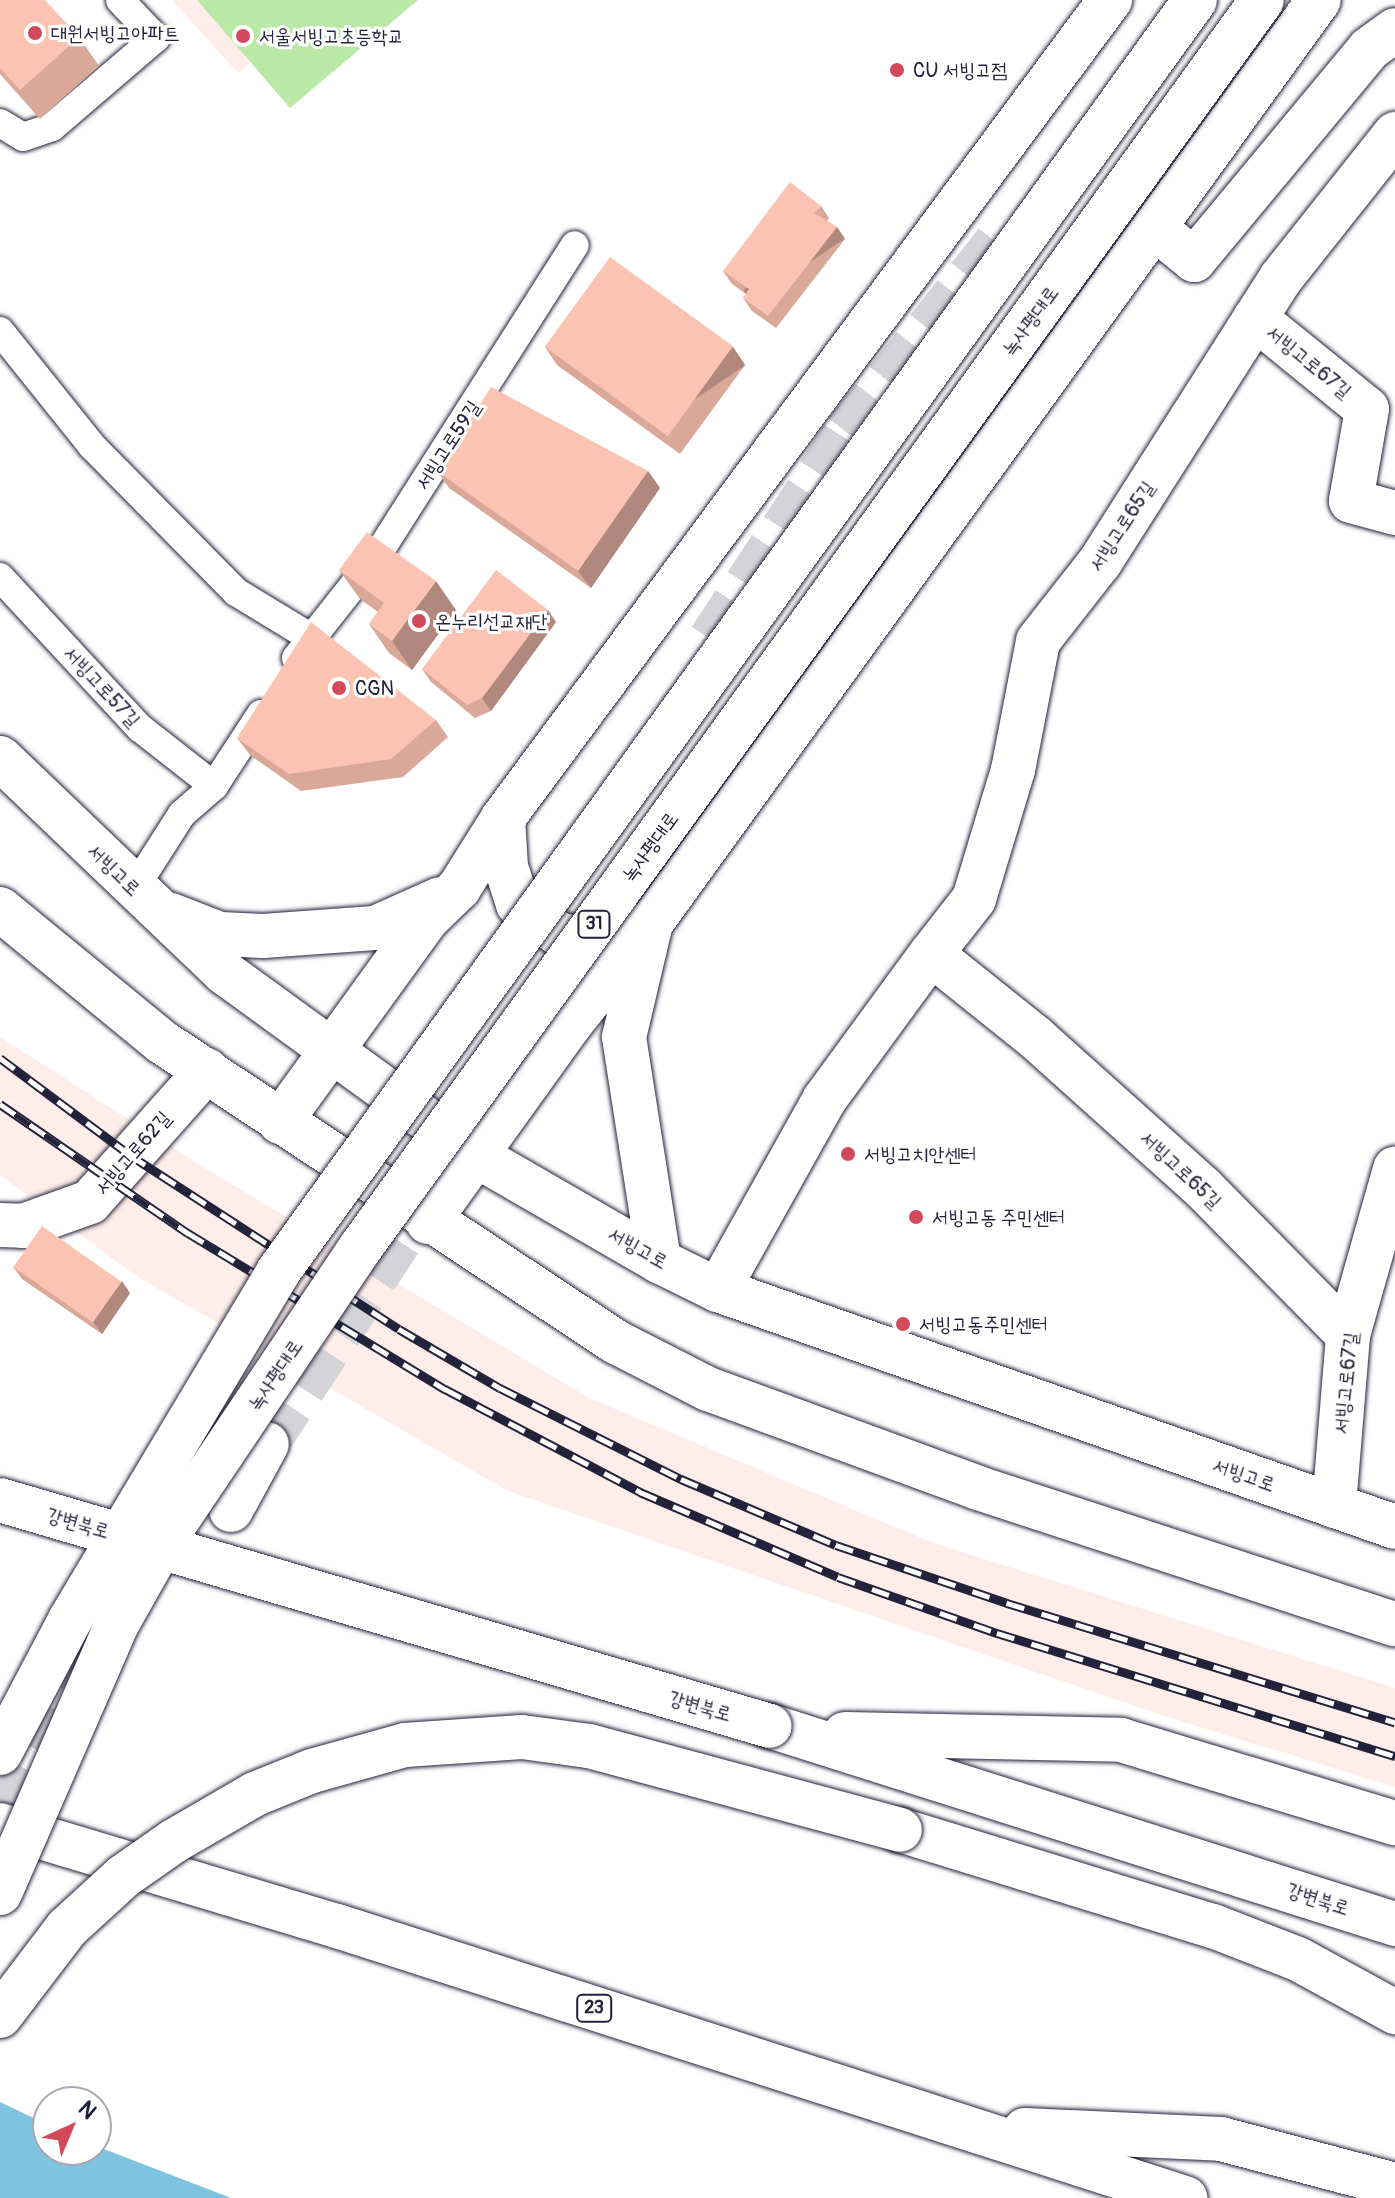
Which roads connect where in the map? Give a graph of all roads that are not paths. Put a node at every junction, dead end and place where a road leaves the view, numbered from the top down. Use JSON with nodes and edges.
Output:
{"nodes":[{"id":1,"x":120,"y":0,"type":"edge"},
{"id":2,"x":1110,"y":0,"type":"edge"},
{"id":3,"x":1195,"y":0,"type":"edge"},
{"id":4,"x":1262,"y":0,"type":"edge"},
{"id":5,"x":1319,"y":0,"type":"edge"},
{"id":6,"x":1395,"y":30,"type":"edge"},
{"id":7,"x":0,"y":123,"type":"edge"},
{"id":8,"x":1395,"y":134,"type":"edge"},
{"id":9,"x":1129,"y":208,"type":"dead end"},
{"id":10,"x":1167,"y":238,"type":"dead end"},
{"id":11,"x":575,"y":245,"type":"dead end"},
{"id":12,"x":1255,"y":318,"type":"junction"},
{"id":13,"x":0,"y":331,"type":"edge"},
{"id":14,"x":1395,"y":513,"type":"edge"},
{"id":15,"x":0,"y":577,"type":"edge"},
{"id":16,"x":310,"y":637,"type":"junction"},
{"id":17,"x":0,"y":758,"type":"edge"},
{"id":18,"x":214,"y":786,"type":"junction"},
{"id":19,"x":503,"y":818,"type":"junction"},
{"id":20,"x":459,"y":888,"type":"junction"},
{"id":21,"x":144,"y":899,"type":"junction"},
{"id":22,"x":0,"y":909,"type":"edge"},
{"id":23,"x":635,"y":915,"type":"junction"},
{"id":24,"x":931,"y":954,"type":"junction"},
{"id":25,"x":331,"y":1047,"type":"junction"},
{"id":26,"x":207,"y":1070,"type":"junction"},
{"id":27,"x":280,"y":1122,"type":"junction"},
{"id":28,"x":477,"y":1156,"type":"junction"},
{"id":29,"x":1395,"y":1169,"type":"edge"},
{"id":30,"x":428,"y":1222,"type":"junction"},
{"id":31,"x":0,"y":1225,"type":"edge"},
{"id":32,"x":659,"y":1261,"type":"junction"},
{"id":33,"x":718,"y":1290,"type":"junction"},
{"id":34,"x":1348,"y":1335,"type":"junction"},
{"id":35,"x":267,"y":1444,"type":"tunnel mouth"},
{"id":36,"x":0,"y":1500,"type":"edge"},
{"id":37,"x":1334,"y":1506,"type":"junction"},
{"id":38,"x":231,"y":1510,"type":"dead end"},
{"id":39,"x":1395,"y":1527,"type":"edge"},
{"id":40,"x":1395,"y":1624,"type":"edge"},
{"id":41,"x":782,"y":1730,"type":"junction"},
{"id":42,"x":0,"y":1753,"type":"edge"},
{"id":43,"x":1395,"y":1823,"type":"edge"},
{"id":44,"x":0,"y":1825,"type":"edge"},
{"id":45,"x":0,"y":1893,"type":"edge"},
{"id":46,"x":1395,"y":1924,"type":"edge"},
{"id":47,"x":1390,"y":2008,"type":"edge"},
{"id":48,"x":0,"y":2016,"type":"edge"},
{"id":49,"x":967,"y":2127,"type":"junction"},
{"id":50,"x":1395,"y":2185,"type":"edge"},
{"id":51,"x":1185,"y":2198,"type":"edge"}],
"edges":[{"from":1,"to":7,"type":"lane"},
{"from":2,"to":19,"type":"main road"},
{"from":3,"to":42,"type":"main road","number":"31","bridge":true},
{"from":4,"to":45,"type":"main road","name":"녹사평대로","number":"31","bridge":true},
{"from":5,"to":23,"type":"main road"},
{"from":6,"to":10,"type":"main road"},
{"from":8,"to":12,"type":"main road","name":"서빙고로65길"},
{"from":9,"to":23,"type":"main road"},
{"from":11,"to":16,"type":"lane","name":"서빙고로59길"},
{"from":12,"to":14,"type":"main road","name":"서빙고로67길"},
{"from":12,"to":24,"type":"main road","name":"서빙고로65길"},
{"from":13,"to":16,"type":"lane"},
{"from":15,"to":18,"type":"lane","name":"서빙고로57길"},
{"from":16,"to":18,"type":"lane","name":"서빙고로59길"},
{"from":17,"to":21,"type":"main road","name":"서빙고로"},
{"from":18,"to":21,"type":"lane","name":"서빙고로59길"},
{"from":19,"to":20,"type":"main road"},
{"from":19,"to":23,"type":"main road"},
{"from":20,"to":21,"type":"main road"},
{"from":20,"to":25,"type":"main road"},
{"from":21,"to":25,"type":"main road","name":"서빙고로"},
{"from":22,"to":26,"type":"main road"},
{"from":23,"to":28,"type":"main road"},
{"from":23,"to":32,"type":"main road"},
{"from":24,"to":33,"type":"main road","name":"서빙고로65길"},
{"from":24,"to":34,"type":"main road","name":"서빙고로65길"},
{"from":25,"to":27,"type":"main road"},
{"from":25,"to":28,"type":"main road","name":"서빙고로"},
{"from":26,"to":27,"type":"main road"},
{"from":26,"to":31,"type":"main road","name":"서빙고로62길"},
{"from":27,"to":30,"type":"main road"},
{"from":28,"to":30,"type":"main road"},
{"from":28,"to":32,"type":"main road","name":"서빙고로"},
{"from":29,"to":34,"type":"main road","name":"서빙고로67길"},
{"from":30,"to":40,"type":"main road"},
{"from":32,"to":33,"type":"main road","name":"서빙고로"},
{"from":33,"to":37,"type":"main road","name":"서빙고로"},
{"from":34,"to":37,"type":"main road","name":"서빙고로67길"},
{"from":35,"to":38,"type":"main road"},
{"from":36,"to":41,"type":"main road","name":"강변북로","bridge":true},
{"from":37,"to":39,"type":"main road","name":"서빙고로"},
{"from":41,"to":43,"type":"main road"},
{"from":41,"to":46,"type":"main road","name":"강변북로"},
{"from":44,"to":49,"type":"main road","number":"23","bridge":true},
{"from":47,"to":48,"type":"main road","bridge":true},
{"from":49,"to":50,"type":"main road"},
{"from":49,"to":51,"type":"main road","number":"23"}]}
